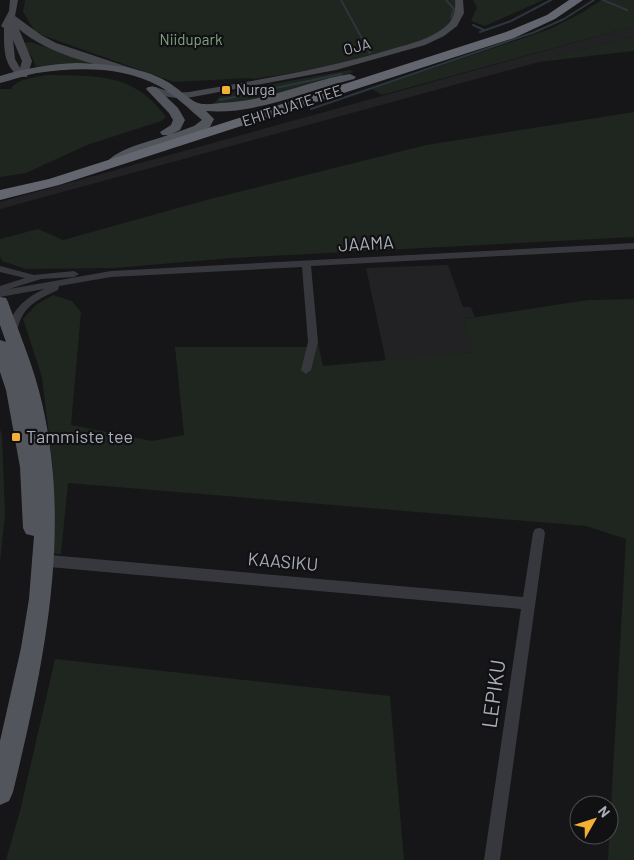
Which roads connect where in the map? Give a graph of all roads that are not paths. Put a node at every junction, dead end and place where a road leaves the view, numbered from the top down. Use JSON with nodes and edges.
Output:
{"nodes":[{"id":1,"x":14,"y":0,"type":"edge"},
{"id":2,"x":459,"y":0,"type":"edge"},
{"id":3,"x":561,"y":0,"type":"edge"},
{"id":4,"x":577,"y":0,"type":"edge"},
{"id":5,"x":11,"y":18,"type":"junction"},
{"id":6,"x":0,"y":33,"type":"edge"},
{"id":7,"x":18,"y":42,"type":"junction"},
{"id":8,"x":59,"y":47,"type":"junction"},
{"id":9,"x":9,"y":48,"type":"junction"},
{"id":10,"x":137,"y":73,"type":"junction"},
{"id":11,"x":22,"y":74,"type":"junction"},
{"id":12,"x":350,"y":78,"type":"junction"},
{"id":13,"x":0,"y":82,"type":"edge"},
{"id":14,"x":152,"y":89,"type":"junction"},
{"id":15,"x":176,"y":93,"type":"junction"},
{"id":16,"x":194,"y":106,"type":"junction"},
{"id":17,"x":205,"y":122,"type":"junction"},
{"id":18,"x":228,"y":126,"type":"junction"},
{"id":19,"x":166,"y":132,"type":"junction"},
{"id":20,"x":114,"y":162,"type":"junction"},
{"id":21,"x":0,"y":194,"type":"edge"},
{"id":22,"x":634,"y":246,"type":"edge"},
{"id":23,"x":306,"y":264,"type":"junction"},
{"id":24,"x":0,"y":269,"type":"edge"},
{"id":25,"x":99,"y":275,"type":"junction"},
{"id":26,"x":40,"y":276,"type":"junction"},
{"id":27,"x":75,"y":280,"type":"junction"},
{"id":28,"x":0,"y":289,"type":"edge"},
{"id":29,"x":0,"y":294,"type":"edge"},
{"id":30,"x":0,"y":302,"type":"edge"},
{"id":31,"x":6,"y":340,"type":"edge"},
{"id":32,"x":306,"y":370,"type":"dead end"},
{"id":33,"x":539,"y":534,"type":"dead end"},
{"id":34,"x":39,"y":560,"type":"junction"},
{"id":35,"x":528,"y":604,"type":"junction"},
{"id":36,"x":0,"y":760,"type":"edge"},
{"id":37,"x":0,"y":792,"type":"edge"},
{"id":38,"x":492,"y":860,"type":"edge"}],
"edges":[{"from":1,"to":5,"type":"main road"},
{"from":2,"to":15,"type":"main road","name":"OJA"},
{"from":3,"to":12,"type":"highway","name":"EHITAJATE TEE"},
{"from":4,"to":18,"type":"highway","name":"EHITAJATE TEE"},
{"from":5,"to":6,"type":"main road"},
{"from":5,"to":7,"type":"main road"},
{"from":5,"to":8,"type":"main road"},
{"from":5,"to":9,"type":"main road"},
{"from":7,"to":8,"type":"main road"},
{"from":7,"to":9,"type":"main road"},
{"from":7,"to":11,"type":"main road"},
{"from":8,"to":10,"type":"main road"},
{"from":9,"to":11,"type":"main road"},
{"from":10,"to":11,"type":"main road"},
{"from":10,"to":15,"type":"main road"},
{"from":11,"to":13,"type":"main road"},
{"from":11,"to":14,"type":"main road"},
{"from":12,"to":16,"type":"main road"},
{"from":12,"to":17,"type":"highway","name":"EHITAJATE TEE"},
{"from":14,"to":15,"type":"main road"},
{"from":14,"to":17,"type":"main road"},
{"from":14,"to":19,"type":"main road"},
{"from":15,"to":16,"type":"main road"},
{"from":16,"to":17,"type":"main road"},
{"from":17,"to":18,"type":"main road"},
{"from":17,"to":19,"type":"highway","name":"EHITAJATE TEE"},
{"from":17,"to":20,"type":"main road"},
{"from":18,"to":20,"type":"highway","name":"EHITAJATE TEE"},
{"from":19,"to":21,"type":"highway","name":"EHITAJATE TEE"},
{"from":20,"to":21,"type":"highway","name":"EHITAJATE TEE"},
{"from":22,"to":23,"type":"street","name":"JAAMA"},
{"from":23,"to":25,"type":"street","name":"JAAMA"},
{"from":23,"to":32,"type":"street"},
{"from":24,"to":26,"type":"street","name":"JAAMA"},
{"from":25,"to":26,"type":"street","name":"JAAMA"},
{"from":25,"to":27,"type":"street","name":"JAAMA"},
{"from":26,"to":28,"type":"street","name":"JAAMA"},
{"from":27,"to":29,"type":"street","name":"JAAMA"},
{"from":27,"to":31,"type":"street","name":"JAAMA"},
{"from":30,"to":31,"type":"main road"},
{"from":31,"to":34,"type":"main road"},
{"from":33,"to":35,"type":"street","name":"LEPIKU"},
{"from":34,"to":35,"type":"street","name":"KAASIKU"},
{"from":34,"to":36,"type":"main road"},
{"from":34,"to":37,"type":"main road"},
{"from":35,"to":38,"type":"street","name":"LEPIKU"}]}
